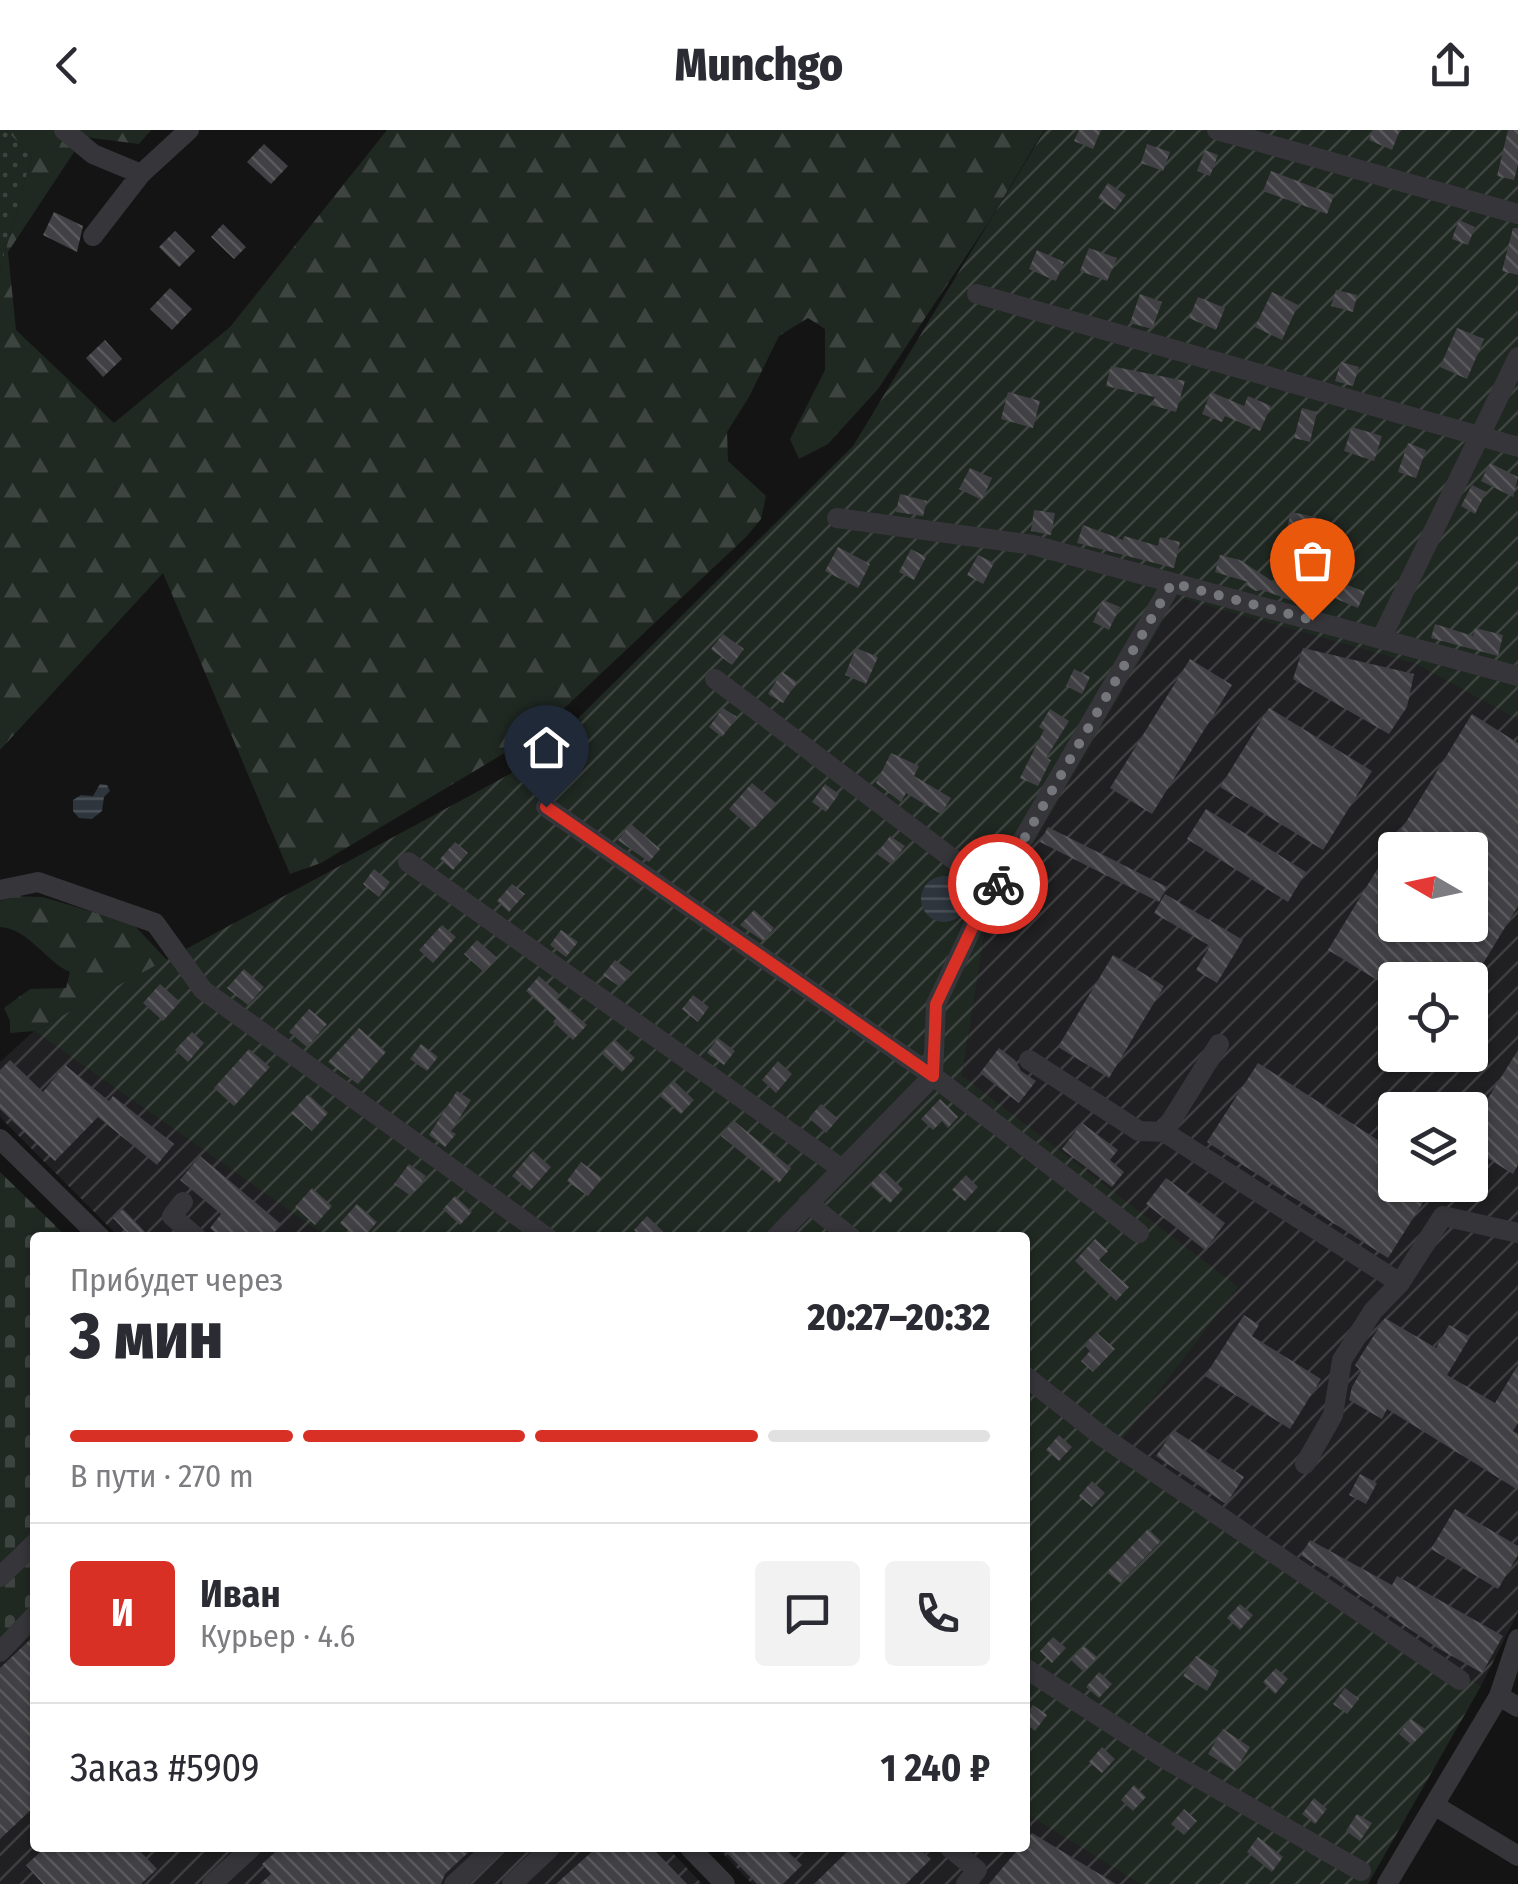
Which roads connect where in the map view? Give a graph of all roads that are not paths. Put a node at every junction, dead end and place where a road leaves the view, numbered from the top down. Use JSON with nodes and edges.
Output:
{"nodes":[{"id":1,"x":64,"y":130,"type":"edge"},
{"id":2,"x":189,"y":130,"type":"edge"},
{"id":3,"x":1217,"y":130,"type":"edge"},
{"id":4,"x":141,"y":174,"type":"junction"},
{"id":5,"x":1518,"y":214,"type":"edge"},
{"id":6,"x":93,"y":236,"type":"dead end"},
{"id":7,"x":976,"y":294,"type":"dead end"},
{"id":8,"x":1518,"y":358,"type":"edge"},
{"id":9,"x":1479,"y":436,"type":"junction"},
{"id":10,"x":1518,"y":447,"type":"edge"},
{"id":11,"x":837,"y":518,"type":"dead end"},
{"id":12,"x":1172,"y":583,"type":"junction"},
{"id":13,"x":1381,"y":638,"type":"junction"},
{"id":14,"x":1518,"y":676,"type":"edge"},
{"id":15,"x":715,"y":679,"type":"dead end"},
{"id":16,"x":546,"y":807,"type":"dead end"},
{"id":17,"x":408,"y":862,"type":"dead end"},
{"id":18,"x":0,"y":890,"type":"edge"},
{"id":19,"x":994,"y":890,"type":"junction"},
{"id":20,"x":1219,"y":1044,"type":"dead end"},
{"id":21,"x":1029,"y":1060,"type":"dead end"},
{"id":22,"x":933,"y":1076,"type":"junction"},
{"id":23,"x":1164,"y":1132,"type":"junction"},
{"id":24,"x":0,"y":1139,"type":"edge"},
{"id":25,"x":842,"y":1169,"type":"junction"},
{"id":26,"x":183,"y":1202,"type":"dead end"},
{"id":27,"x":808,"y":1203,"type":"junction"},
{"id":28,"x":94,"y":1232,"type":"edge"},
{"id":29,"x":191,"y":1232,"type":"edge"},
{"id":30,"x":540,"y":1232,"type":"edge"},
{"id":31,"x":781,"y":1232,"type":"edge"},
{"id":32,"x":844,"y":1232,"type":"edge"},
{"id":33,"x":1138,"y":1232,"type":"dead end"},
{"id":34,"x":1518,"y":1232,"type":"edge"},
{"id":35,"x":1400,"y":1283,"type":"junction"},
{"id":36,"x":1030,"y":1380,"type":"edge"},
{"id":37,"x":1305,"y":1464,"type":"dead end"},
{"id":38,"x":30,"y":1548,"type":"edge"},
{"id":39,"x":0,"y":1577,"type":"edge"},
{"id":40,"x":30,"y":1620,"type":"edge"},
{"id":41,"x":1518,"y":1639,"type":"edge"},
{"id":42,"x":0,"y":1652,"type":"edge"},
{"id":43,"x":1030,"y":1671,"type":"edge"},
{"id":44,"x":1460,"y":1680,"type":"dead end"},
{"id":45,"x":1499,"y":1696,"type":"junction"},
{"id":46,"x":1518,"y":1707,"type":"edge"},
{"id":47,"x":1434,"y":1805,"type":"junction"},
{"id":48,"x":246,"y":1852,"type":"edge"},
{"id":49,"x":489,"y":1852,"type":"edge"},
{"id":50,"x":546,"y":1852,"type":"edge"},
{"id":51,"x":694,"y":1852,"type":"edge"},
{"id":52,"x":955,"y":1852,"type":"edge"},
{"id":53,"x":1518,"y":1856,"type":"edge"},
{"id":54,"x":1361,"y":1870,"type":"dead end"},
{"id":55,"x":1394,"y":1880,"type":"edge"},
{"id":56,"x":212,"y":1884,"type":"edge"},
{"id":57,"x":454,"y":1884,"type":"edge"},
{"id":58,"x":512,"y":1884,"type":"edge"},
{"id":59,"x":725,"y":1884,"type":"edge"},
{"id":60,"x":966,"y":1884,"type":"edge"}],
"edges":[{"from":1,"to":4,"type":"street"},
{"from":2,"to":4,"type":"street"},
{"from":3,"to":5,"type":"street"},
{"from":4,"to":6,"type":"street"},
{"from":7,"to":9,"type":"street"},
{"from":8,"to":9,"type":"street"},
{"from":9,"to":10,"type":"street"},
{"from":9,"to":13,"type":"street"},
{"from":11,"to":12,"type":"street"},
{"from":12,"to":13,"type":"street"},
{"from":12,"to":19,"type":"street"},
{"from":13,"to":14,"type":"street"},
{"from":15,"to":19,"type":"street"},
{"from":16,"to":22,"type":"street"},
{"from":17,"to":25,"type":"street"},
{"from":18,"to":30,"type":"street"},
{"from":19,"to":22,"type":"street"},
{"from":20,"to":23,"type":"street"},
{"from":21,"to":23,"type":"street"},
{"from":22,"to":25,"type":"street"},
{"from":22,"to":33,"type":"street"},
{"from":23,"to":35,"type":"street"},
{"from":24,"to":28,"type":"street"},
{"from":25,"to":27,"type":"street"},
{"from":26,"to":29,"type":"street"},
{"from":27,"to":31,"type":"street"},
{"from":27,"to":32,"type":"street"},
{"from":34,"to":35,"type":"street"},
{"from":35,"to":37,"type":"street"},
{"from":36,"to":44,"type":"street"},
{"from":38,"to":39,"type":"street"},
{"from":40,"to":42,"type":"street"},
{"from":41,"to":45,"type":"street"},
{"from":43,"to":54,"type":"street"},
{"from":45,"to":46,"type":"street"},
{"from":45,"to":47,"type":"street"},
{"from":47,"to":53,"type":"street"},
{"from":47,"to":55,"type":"street"},
{"from":48,"to":56,"type":"street"},
{"from":49,"to":57,"type":"street"},
{"from":50,"to":58,"type":"street"},
{"from":51,"to":59,"type":"street"},
{"from":52,"to":60,"type":"street"}]}
